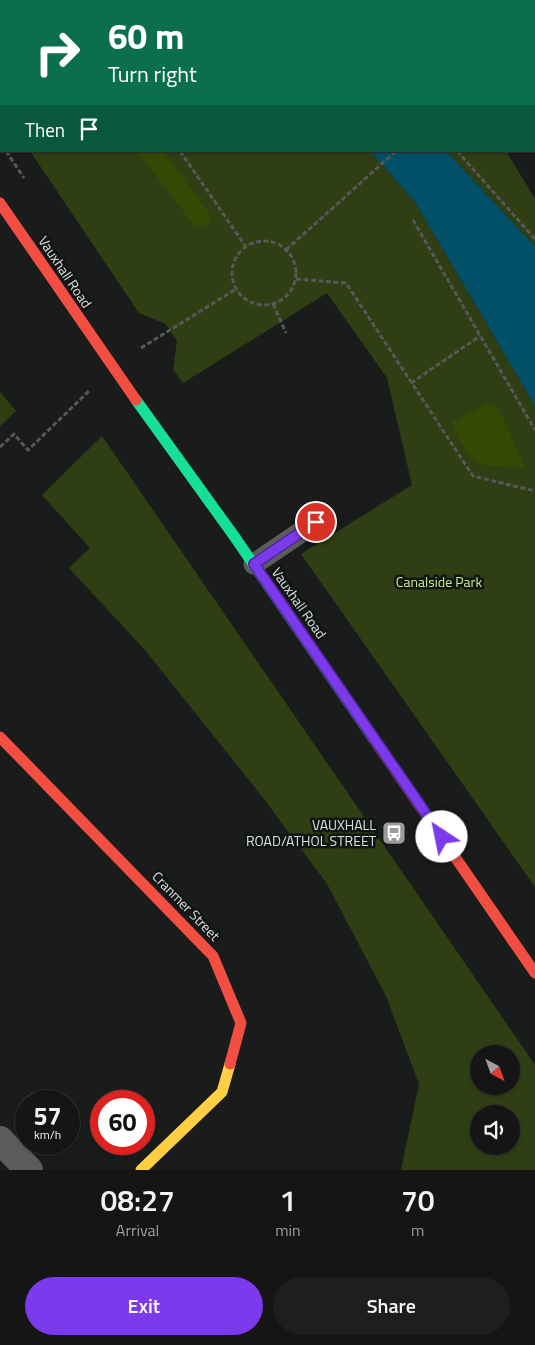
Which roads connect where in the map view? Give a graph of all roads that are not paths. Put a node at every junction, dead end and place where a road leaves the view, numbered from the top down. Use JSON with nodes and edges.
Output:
{"nodes":[{"id":1,"x":0,"y":203,"type":"edge"},
{"id":2,"x":316,"y":522,"type":"dead end"},
{"id":3,"x":254,"y":564,"type":"junction"},
{"id":4,"x":0,"y":737,"type":"edge"},
{"id":5,"x":535,"y":973,"type":"edge"},
{"id":6,"x":0,"y":1140,"type":"edge"},
{"id":7,"x":29,"y":1170,"type":"edge"},
{"id":8,"x":141,"y":1170,"type":"edge"}],
"edges":[{"from":1,"to":3,"type":"main road","name":"Vauxhall Road"},
{"from":2,"to":3,"type":"lane"},
{"from":3,"to":5,"type":"main road","name":"Vauxhall Road"},
{"from":4,"to":8,"type":"main road","name":"Cranmer Street"},
{"from":6,"to":7,"type":"street"}]}
